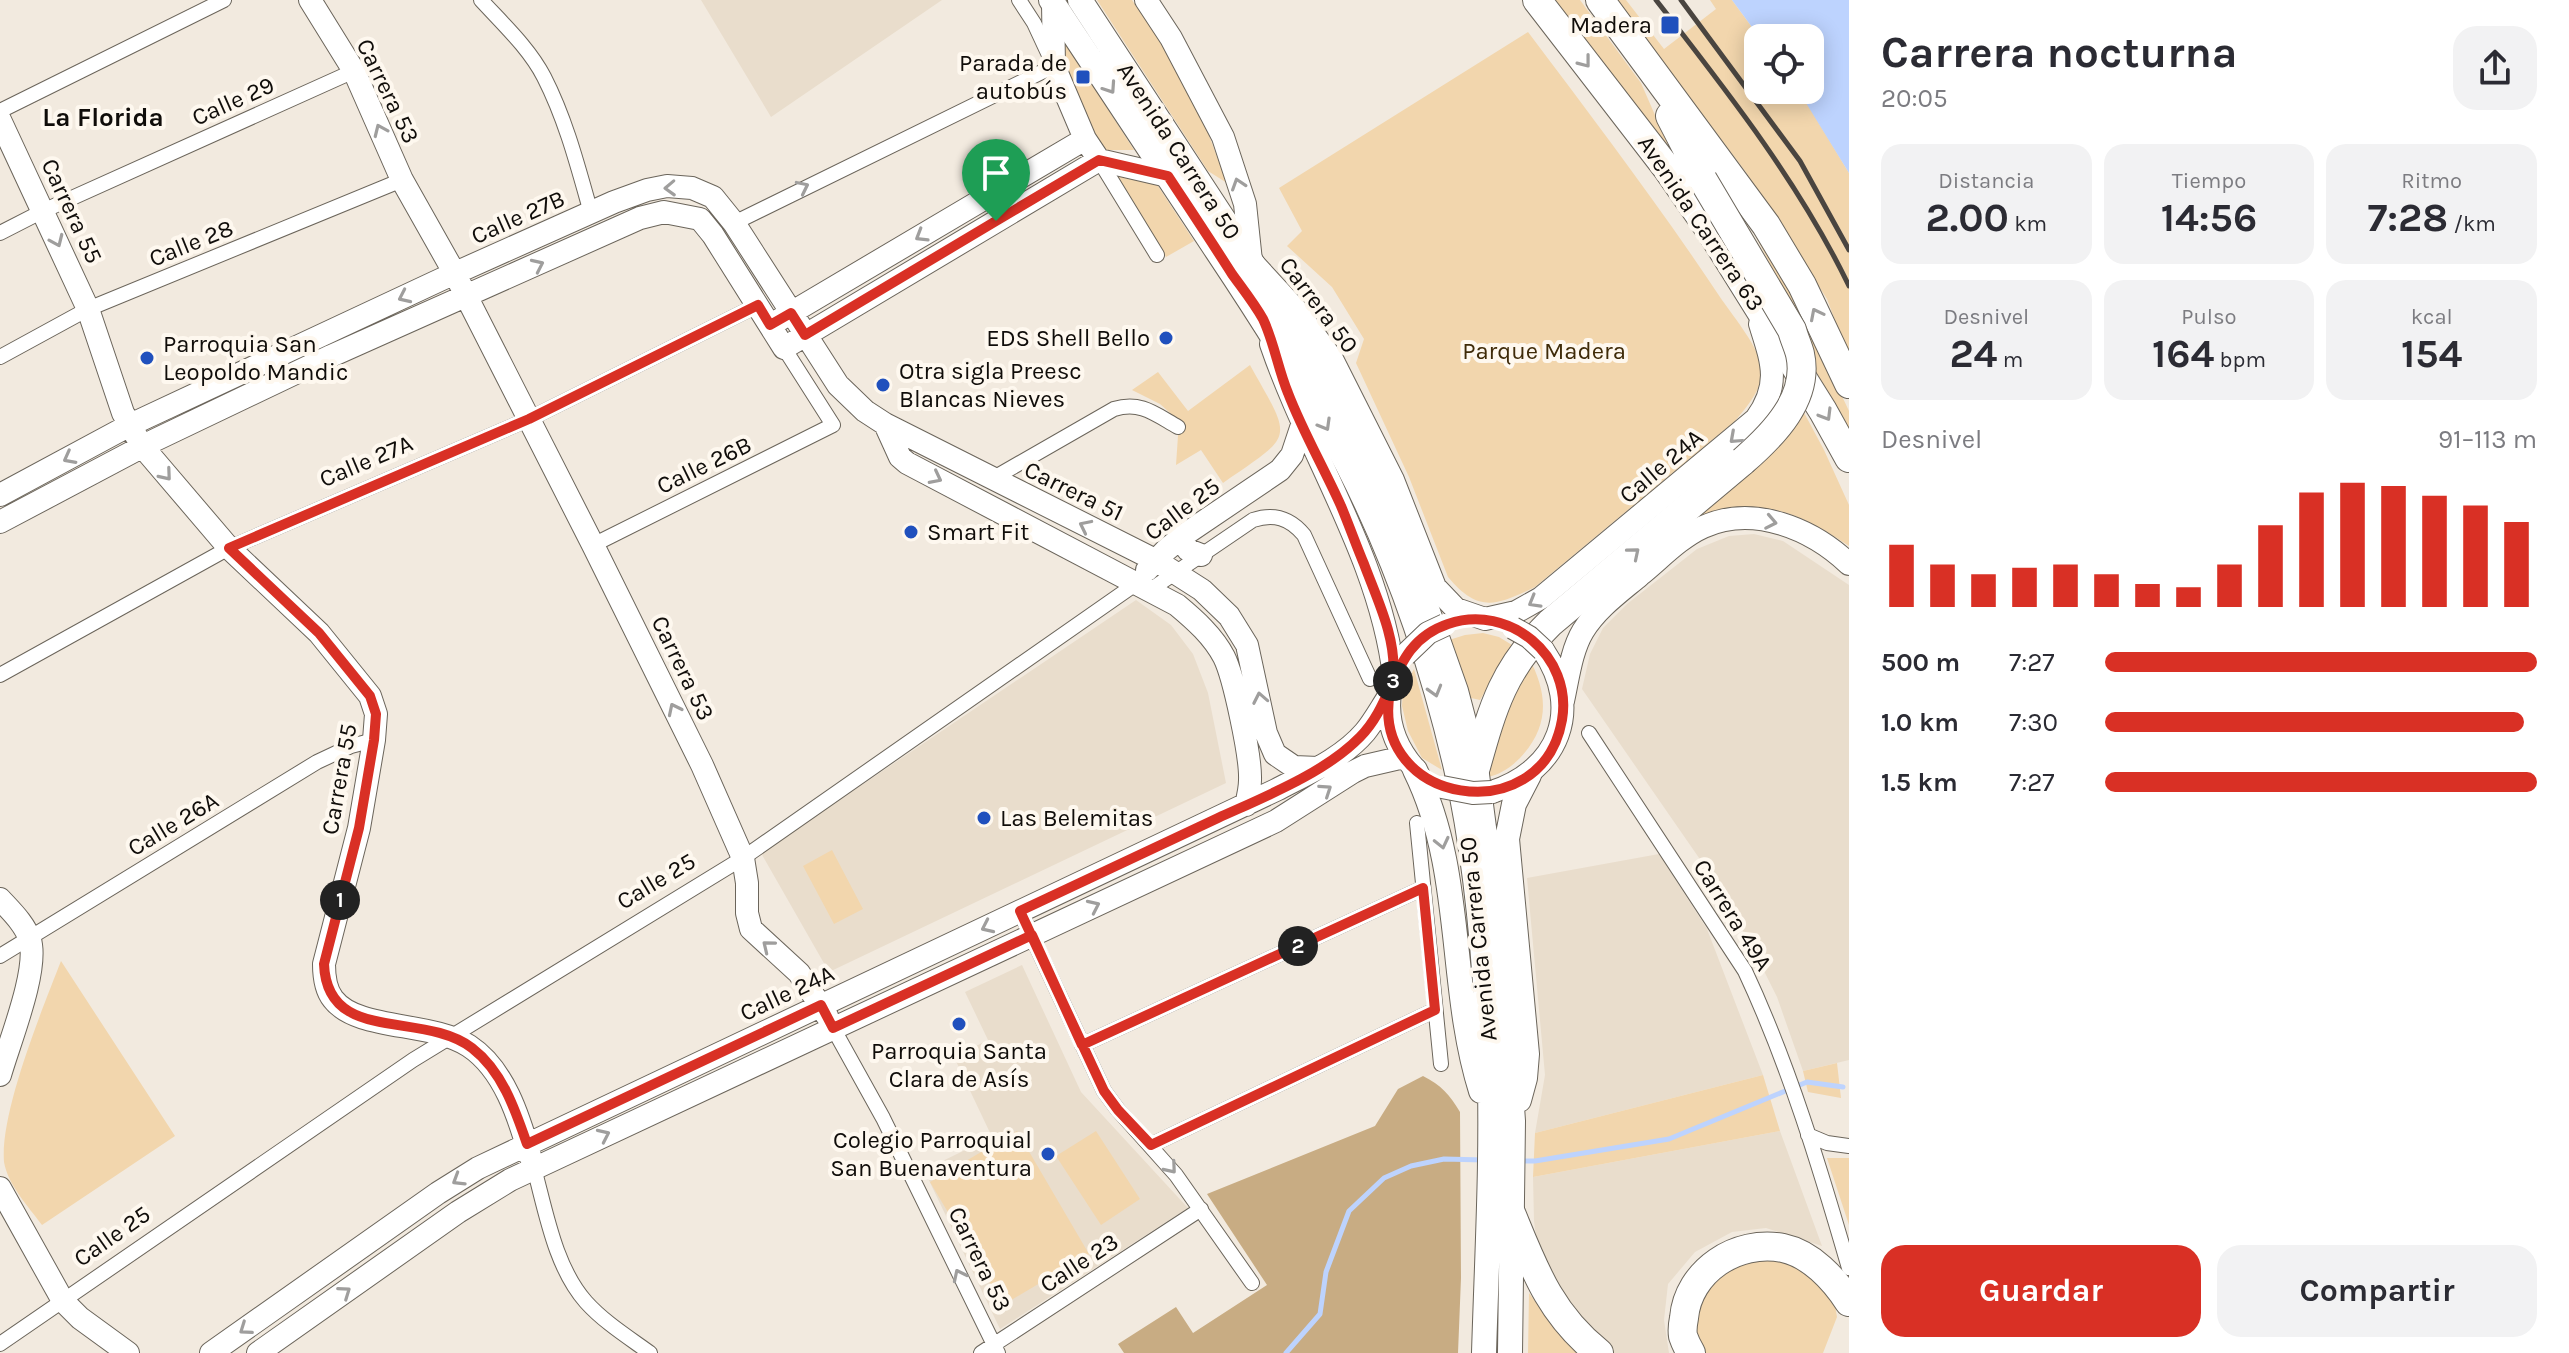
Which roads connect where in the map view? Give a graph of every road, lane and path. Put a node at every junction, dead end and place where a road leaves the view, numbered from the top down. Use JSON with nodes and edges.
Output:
{"nodes":[{"id":1,"x":224,"y":0,"type":"edge"},
{"id":2,"x":310,"y":0,"type":"edge"},
{"id":3,"x":481,"y":0,"type":"edge"},
{"id":4,"x":1019,"y":0,"type":"edge"},
{"id":5,"x":1080,"y":0,"type":"edge"},
{"id":6,"x":1146,"y":0,"type":"edge"},
{"id":7,"x":1537,"y":0,"type":"edge"},
{"id":8,"x":1600,"y":0,"type":"edge"},
{"id":9,"x":1052,"y":2,"type":"edge"},
{"id":10,"x":1633,"y":43,"type":"junction"},
{"id":11,"x":1054,"y":66,"type":"junction"},
{"id":12,"x":354,"y":71,"type":"junction"},
{"id":13,"x":0,"y":111,"type":"edge"},
{"id":14,"x":0,"y":120,"type":"edge"},
{"id":15,"x":1085,"y":139,"type":"junction"},
{"id":16,"x":1099,"y":160,"type":"junction"},
{"id":17,"x":1168,"y":176,"type":"junction"},
{"id":18,"x":402,"y":180,"type":"junction"},
{"id":19,"x":43,"y":211,"type":"junction"},
{"id":20,"x":591,"y":213,"type":"junction"},
{"id":21,"x":734,"y":223,"type":"junction"},
{"id":22,"x":0,"y":233,"type":"edge"},
{"id":23,"x":1157,"y":255,"type":"dead end"},
{"id":24,"x":1251,"y":261,"type":"junction"},
{"id":25,"x":455,"y":274,"type":"junction"},
{"id":26,"x":1750,"y":293,"type":"junction"},
{"id":27,"x":467,"y":297,"type":"junction"},
{"id":28,"x":758,"y":305,"type":"junction"},
{"id":29,"x":88,"y":309,"type":"junction"},
{"id":30,"x":791,"y":313,"type":"junction"},
{"id":31,"x":1263,"y":320,"type":"junction"},
{"id":32,"x":770,"y":325,"type":"junction"},
{"id":33,"x":805,"y":335,"type":"junction"},
{"id":34,"x":784,"y":348,"type":"junction"},
{"id":35,"x":0,"y":357,"type":"edge"},
{"id":36,"x":1849,"y":384,"type":"edge"},
{"id":37,"x":529,"y":419,"type":"junction"},
{"id":38,"x":885,"y":424,"type":"junction"},
{"id":39,"x":130,"y":425,"type":"junction"},
{"id":40,"x":1302,"y":425,"type":"junction"},
{"id":41,"x":1178,"y":427,"type":"dead end"},
{"id":42,"x":142,"y":446,"type":"junction"},
{"id":43,"x":1849,"y":458,"type":"edge"},
{"id":44,"x":992,"y":479,"type":"junction"},
{"id":45,"x":0,"y":495,"type":"edge"},
{"id":46,"x":0,"y":522,"type":"edge"},
{"id":47,"x":1184,"y":535,"type":"junction"},
{"id":48,"x":593,"y":545,"type":"junction"},
{"id":49,"x":229,"y":548,"type":"junction"},
{"id":50,"x":1201,"y":555,"type":"junction"},
{"id":51,"x":1155,"y":560,"type":"junction"},
{"id":52,"x":1849,"y":564,"type":"edge"},
{"id":53,"x":1175,"y":572,"type":"junction"},
{"id":54,"x":1144,"y":586,"type":"junction"},
{"id":55,"x":1485,"y":619,"type":"junction"},
{"id":56,"x":0,"y":675,"type":"edge"},
{"id":57,"x":1370,"y":679,"type":"dead end"},
{"id":58,"x":1391,"y":686,"type":"junction"},
{"id":59,"x":1563,"y":701,"type":"junction"},
{"id":60,"x":1589,"y":733,"type":"dead end"},
{"id":61,"x":374,"y":740,"type":"junction"},
{"id":62,"x":1410,"y":763,"type":"junction"},
{"id":63,"x":1476,"y":767,"type":"junction"},
{"id":64,"x":1318,"y":768,"type":"junction"},
{"id":65,"x":1529,"y":775,"type":"junction"},
{"id":66,"x":1246,"y":805,"type":"junction"},
{"id":67,"x":1417,"y":823,"type":"dead end"},
{"id":68,"x":743,"y":858,"type":"junction"},
{"id":69,"x":1423,"y":888,"type":"junction"},
{"id":70,"x":0,"y":899,"type":"edge"},
{"id":71,"x":1020,"y":911,"type":"junction"},
{"id":72,"x":1032,"y":935,"type":"junction"},
{"id":73,"x":29,"y":938,"type":"junction"},
{"id":74,"x":0,"y":956,"type":"edge"},
{"id":75,"x":821,"y":1005,"type":"junction"},
{"id":76,"x":1435,"y":1010,"type":"junction"},
{"id":77,"x":833,"y":1028,"type":"junction"},
{"id":78,"x":451,"y":1036,"type":"junction"},
{"id":79,"x":1082,"y":1045,"type":"junction"},
{"id":80,"x":1441,"y":1064,"type":"dead end"},
{"id":81,"x":0,"y":1075,"type":"edge"},
{"id":82,"x":1502,"y":1121,"type":"junction"},
{"id":83,"x":1808,"y":1135,"type":"junction"},
{"id":84,"x":527,"y":1144,"type":"junction"},
{"id":85,"x":1151,"y":1145,"type":"junction"},
{"id":86,"x":1849,"y":1146,"type":"edge"},
{"id":87,"x":534,"y":1168,"type":"junction"},
{"id":88,"x":1500,"y":1184,"type":"junction"},
{"id":89,"x":0,"y":1188,"type":"edge"},
{"id":90,"x":1201,"y":1209,"type":"junction"},
{"id":91,"x":1511,"y":1213,"type":"junction"},
{"id":92,"x":1849,"y":1268,"type":"edge"},
{"id":93,"x":1252,"y":1283,"type":"dead end"},
{"id":94,"x":63,"y":1301,"type":"junction"},
{"id":95,"x":1849,"y":1302,"type":"edge"},
{"id":96,"x":0,"y":1344,"type":"edge"},
{"id":97,"x":991,"y":1350,"type":"edge"},
{"id":98,"x":128,"y":1353,"type":"edge"},
{"id":99,"x":211,"y":1353,"type":"edge"},
{"id":100,"x":258,"y":1353,"type":"edge"},
{"id":101,"x":650,"y":1353,"type":"edge"},
{"id":102,"x":1484,"y":1353,"type":"edge"},
{"id":103,"x":1510,"y":1353,"type":"edge"},
{"id":104,"x":1599,"y":1353,"type":"edge"},
{"id":105,"x":1691,"y":1353,"type":"edge"}],
"edges":[{"from":1,"to":13,"type":"street"},
{"from":2,"to":12,"type":"main road","name":"Carrera 53"},
{"from":3,"to":20,"type":"street"},
{"from":4,"to":11,"type":"street"},
{"from":5,"to":24,"type":"main road","name":"Avenida Carrera 50"},
{"from":24,"to":6,"type":"main road","name":"Carrera 50","one_way":true},
{"from":7,"to":26,"type":"highway","name":"Avenida Carrera 63","one_way":true},
{"from":8,"to":10,"type":"highway","name":"Avenida Carrera 63"},
{"from":9,"to":11,"type":"main road"},
{"from":9,"to":17,"type":"main road","name":"Avenida Carrera 50","one_way":true},
{"from":36,"to":10,"type":"highway","name":"Avenida Carrera 63","one_way":true},
{"from":63,"to":10,"type":"highway","one_way":true,"bridge":true},
{"from":11,"to":15,"type":"main road"},
{"from":21,"to":11,"type":"street","one_way":true},
{"from":18,"to":12,"type":"main road","name":"Carrera 53","one_way":true},
{"from":12,"to":19,"type":"street","name":"Calle 29"},
{"from":14,"to":19,"type":"main road","name":"Carrera 55"},
{"from":15,"to":16,"type":"main road"},
{"from":15,"to":30,"type":"main road","one_way":true},
{"from":16,"to":17,"type":"main road"},
{"from":16,"to":23,"type":"street"},
{"from":16,"to":33,"type":"main road"},
{"from":17,"to":31,"type":"main road","name":"Avenida Carrera 50"},
{"from":18,"to":25,"type":"main road","name":"Carrera 53"},
{"from":18,"to":29,"type":"street","name":"Calle 28"},
{"from":19,"to":22,"type":"street","name":"Calle 29"},
{"from":19,"to":29,"type":"main road","name":"Carrera 55","one_way":true},
{"from":21,"to":20,"type":"main road","name":"Calle 27B","one_way":true},
{"from":20,"to":25,"type":"main road","name":"Calle 27B"},
{"from":21,"to":30,"type":"main road","name":"Carrera 51"},
{"from":24,"to":55,"type":"main road","name":"Carrera 50"},
{"from":24,"to":63,"type":"main road","name":"Avenida Carrera 50"},
{"from":25,"to":27,"type":"main road","name":"Carrera 53"},
{"from":25,"to":39,"type":"main road","name":"Calle 27B","one_way":true},
{"from":26,"to":43,"type":"highway","name":"Avenida Carrera 63","one_way":true},
{"from":26,"to":55,"type":"main road","name":"Calle 24A","one_way":true},
{"from":27,"to":28,"type":"main road","one_way":true},
{"from":27,"to":37,"type":"main road","name":"Carrera 53"},
{"from":27,"to":42,"type":"main road"},
{"from":28,"to":32,"type":"main road"},
{"from":28,"to":37,"type":"street","name":"Calle 27A"},
{"from":29,"to":35,"type":"street","name":"Calle 28"},
{"from":29,"to":39,"type":"main road","name":"Carrera 55"},
{"from":30,"to":32,"type":"main road"},
{"from":30,"to":33,"type":"main road","name":"Carrera 51"},
{"from":31,"to":40,"type":"main road"},
{"from":31,"to":82,"type":"main road","name":"Avenida Carrera 50","one_way":true},
{"from":32,"to":34,"type":"main road"},
{"from":33,"to":34,"type":"main road"},
{"from":33,"to":38,"type":"main road","name":"Carrera 51"},
{"from":34,"to":48,"type":"street","name":"Calle 26B"},
{"from":37,"to":48,"type":"main road","name":"Carrera 53"},
{"from":37,"to":49,"type":"street","name":"Calle 27A"},
{"from":38,"to":44,"type":"main road","name":"Carrera 51"},
{"from":38,"to":54,"type":"main road","name":"Carrera 51","one_way":true},
{"from":39,"to":42,"type":"main road","name":"Carrera 55"},
{"from":39,"to":45,"type":"main road","name":"Calle 27B","one_way":true},
{"from":40,"to":47,"type":"main road","name":"Calle 25"},
{"from":40,"to":58,"type":"main road"},
{"from":41,"to":44,"type":"street"},
{"from":42,"to":46,"type":"main road"},
{"from":42,"to":49,"type":"main road","name":"Carrera 55","one_way":true},
{"from":51,"to":44,"type":"main road","name":"Carrera 51","one_way":true},
{"from":47,"to":50,"type":"main road"},
{"from":47,"to":51,"type":"main road","name":"Calle 25"},
{"from":68,"to":48,"type":"main road","name":"Carrera 53","one_way":true},
{"from":49,"to":56,"type":"street","name":"Calle 27A"},
{"from":49,"to":61,"type":"main road","name":"Carrera 55"},
{"from":50,"to":53,"type":"street","name":"Calle 25"},
{"from":50,"to":57,"type":"street","name":"Calle 25"},
{"from":51,"to":53,"type":"main road","name":"Carrera 51"},
{"from":51,"to":54,"type":"main road","name":"Calle 25"},
{"from":59,"to":52,"type":"main road","one_way":true},
{"from":53,"to":54,"type":"street","name":"Calle 25"},
{"from":64,"to":53,"type":"main road","name":"Carrera 51","one_way":true},
{"from":54,"to":66,"type":"main road","name":"Carrera 51"},
{"from":54,"to":68,"type":"street","name":"Calle 25"},
{"from":55,"to":58,"type":"main road","bridge":true},
{"from":55,"to":59,"type":"main road","bridge":true},
{"from":58,"to":62,"type":"main road"},
{"from":58,"to":64,"type":"main road","name":"Calle 24A"},
{"from":59,"to":65,"type":"main road"},
{"from":60,"to":83,"type":"street","name":"Carrera 49A"},
{"from":61,"to":73,"type":"street","name":"Calle 26A"},
{"from":61,"to":78,"type":"main road","name":"Carrera 55"},
{"from":62,"to":65,"type":"main road","bridge":true},
{"from":72,"to":62,"type":"main road","one_way":true},
{"from":62,"to":82,"type":"main road","one_way":true},
{"from":63,"to":82,"type":"main road","name":"Avenida Carrera 50"},
{"from":64,"to":66,"type":"main road","name":"Calle 24A"},
{"from":65,"to":82,"type":"main road"},
{"from":66,"to":71,"type":"main road","name":"Calle 24A"},
{"from":67,"to":69,"type":"street"},
{"from":75,"to":68,"type":"main road","name":"Carrera 53","one_way":true},
{"from":68,"to":78,"type":"street","name":"Calle 25"},
{"from":69,"to":76,"type":"street"},
{"from":69,"to":79,"type":"street"},
{"from":70,"to":73,"type":"main road"},
{"from":71,"to":72,"type":"street"},
{"from":71,"to":75,"type":"main road","name":"Calle 24A","one_way":true},
{"from":72,"to":77,"type":"main road"},
{"from":72,"to":79,"type":"street"},
{"from":73,"to":74,"type":"street","name":"Calle 26A"},
{"from":73,"to":81,"type":"main road"},
{"from":75,"to":77,"type":"main road","name":"Carrera 53"},
{"from":75,"to":84,"type":"main road","name":"Calle 24A"},
{"from":76,"to":80,"type":"street"},
{"from":76,"to":85,"type":"street"},
{"from":87,"to":77,"type":"main road","one_way":true},
{"from":97,"to":77,"type":"street","name":"Carrera 53","one_way":true},
{"from":78,"to":84,"type":"main road","name":"Carrera 55"},
{"from":78,"to":94,"type":"street","name":"Calle 25"},
{"from":79,"to":85,"type":"street"},
{"from":82,"to":88,"type":"main road"},
{"from":83,"to":86,"type":"street"},
{"from":83,"to":92,"type":"street","name":"Carrera 49A"},
{"from":84,"to":87,"type":"main road","name":"Carrera 55"},
{"from":84,"to":99,"type":"main road","name":"Calle 24A","one_way":true},
{"from":85,"to":90,"type":"street","one_way":true},
{"from":100,"to":87,"type":"main road","one_way":true},
{"from":87,"to":101,"type":"street","name":"Carrera 55"},
{"from":88,"to":91,"type":"main road"},
{"from":88,"to":102,"type":"main road"},
{"from":89,"to":94,"type":"main road"},
{"from":90,"to":93,"type":"street"},
{"from":90,"to":97,"type":"street","name":"Calle 23"},
{"from":91,"to":103,"type":"main road"},
{"from":91,"to":104,"type":"highway"},
{"from":94,"to":96,"type":"street","name":"Calle 25"},
{"from":94,"to":98,"type":"main road"},
{"from":95,"to":105,"type":"highway"}]}
